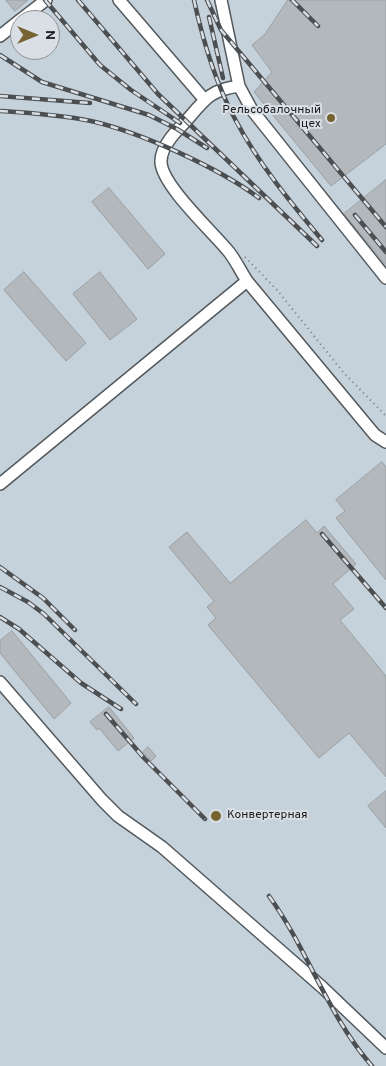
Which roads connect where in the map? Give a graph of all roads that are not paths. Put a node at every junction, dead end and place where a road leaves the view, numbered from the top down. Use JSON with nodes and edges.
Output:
{"nodes":[{"id":1,"x":46,"y":0,"type":"edge"},
{"id":2,"x":118,"y":0,"type":"edge"},
{"id":3,"x":221,"y":0,"type":"edge"},
{"id":4,"x":33,"y":10,"type":"edge"},
{"id":5,"x":10,"y":28,"type":"edge"},
{"id":6,"x":0,"y":36,"type":"edge"},
{"id":7,"x":239,"y":86,"type":"junction"},
{"id":8,"x":204,"y":100,"type":"junction"},
{"id":9,"x":386,"y":278,"type":"edge"},
{"id":10,"x":247,"y":281,"type":"junction"},
{"id":11,"x":386,"y":442,"type":"edge"},
{"id":12,"x":0,"y":484,"type":"edge"},
{"id":13,"x":0,"y":682,"type":"edge"},
{"id":14,"x":386,"y":1048,"type":"edge"}],
"edges":[{"from":1,"to":4,"type":"lane"},
{"from":2,"to":8,"type":"lane"},
{"from":3,"to":7,"type":"lane"},
{"from":5,"to":6,"type":"lane"},
{"from":7,"to":8,"type":"lane"},
{"from":7,"to":9,"type":"lane"},
{"from":8,"to":10,"type":"lane"},
{"from":10,"to":11,"type":"lane"},
{"from":10,"to":12,"type":"lane"},
{"from":13,"to":14,"type":"lane"}]}
